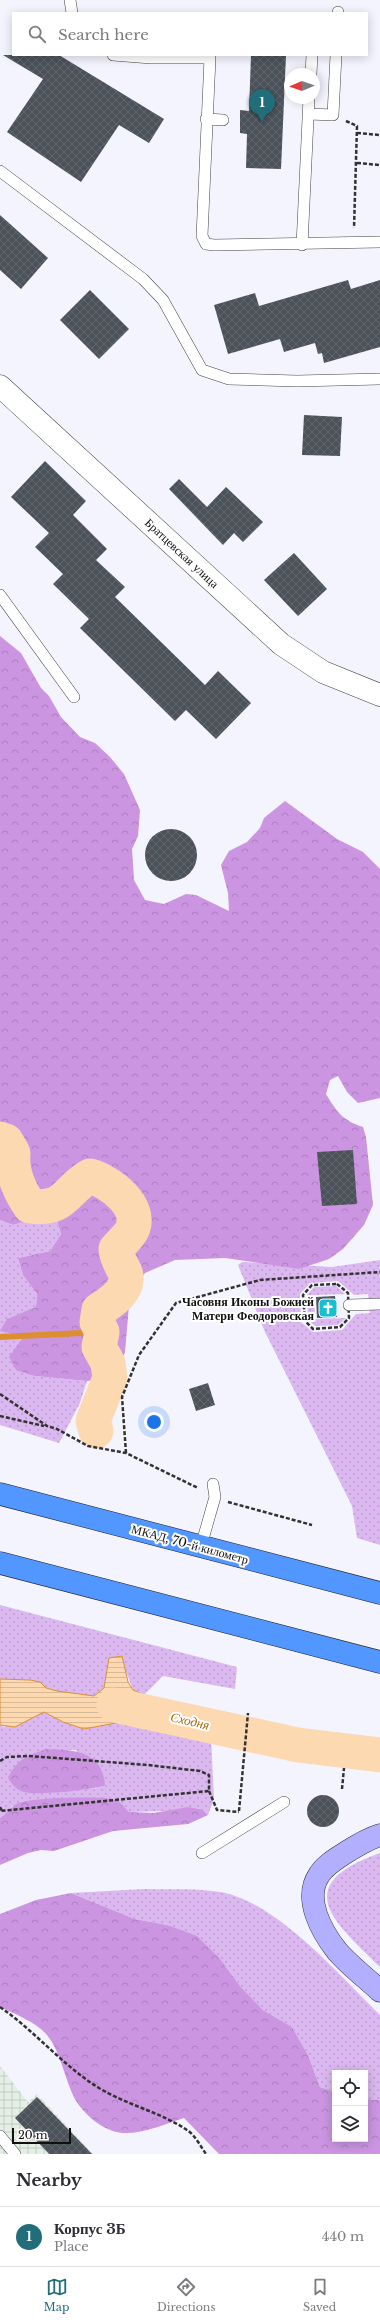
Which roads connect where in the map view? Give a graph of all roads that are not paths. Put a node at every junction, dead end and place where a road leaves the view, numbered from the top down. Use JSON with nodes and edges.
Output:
{"nodes":[{"id":1,"x":70,"y":0,"type":"edge"},
{"id":2,"x":72,"y":12,"type":"edge"},
{"id":3,"x":126,"y":56,"type":"edge"},
{"id":4,"x":312,"y":56,"type":"edge"},
{"id":5,"x":336,"y":56,"type":"edge"},
{"id":6,"x":210,"y":57,"type":"edge"},
{"id":7,"x":311,"y":68,"type":"edge"},
{"id":8,"x":309,"y":104,"type":"edge"},
{"id":9,"x":309,"y":114,"type":"junction"},
{"id":10,"x":206,"y":119,"type":"junction"},
{"id":11,"x":223,"y":120,"type":"dead end"},
{"id":12,"x":0,"y":171,"type":"edge"},
{"id":13,"x":380,"y":242,"type":"edge"},
{"id":14,"x":302,"y":245,"type":"junction"},
{"id":15,"x":380,"y":379,"type":"edge"},
{"id":16,"x":0,"y":386,"type":"edge"},
{"id":17,"x":0,"y":595,"type":"edge"},
{"id":18,"x":380,"y":695,"type":"edge"},
{"id":19,"x":74,"y":697,"type":"dead end"},
{"id":20,"x":380,"y":1304,"type":"edge"},
{"id":21,"x":349,"y":1305,"type":"road end"},
{"id":22,"x":213,"y":1484,"type":"dead end"},
{"id":23,"x":0,"y":1494,"type":"edge"},
{"id":24,"x":201,"y":1546,"type":"junction"},
{"id":25,"x":0,"y":1563,"type":"edge"},
{"id":26,"x":380,"y":1593,"type":"edge"},
{"id":27,"x":380,"y":1662,"type":"edge"},
{"id":28,"x":284,"y":1802,"type":"dead end"},
{"id":29,"x":380,"y":1835,"type":"edge"},
{"id":30,"x":202,"y":1853,"type":"dead end"},
{"id":31,"x":380,"y":1991,"type":"edge"},
{"id":32,"x":0,"y":2136,"type":"edge"},
{"id":33,"x":15,"y":2154,"type":"edge"}],
"edges":[{"from":1,"to":2,"type":"lane"},
{"from":3,"to":6,"type":"lane"},
{"from":4,"to":7,"type":"lane"},
{"from":5,"to":9,"type":"lane"},
{"from":6,"to":10,"type":"lane"},
{"from":8,"to":9,"type":"lane"},
{"from":9,"to":14,"type":"lane"},
{"from":10,"to":11,"type":"lane"},
{"from":10,"to":14,"type":"lane"},
{"from":12,"to":15,"type":"lane"},
{"from":13,"to":14,"type":"lane"},
{"from":16,"to":18,"type":"street","name":"Братцевская улица"},
{"from":17,"to":19,"type":"lane"},
{"from":20,"to":21,"type":"lane"},
{"from":22,"to":24,"type":"lane"},
{"from":23,"to":24,"type":"highway","name":"МКАД, 70-й километр"},
{"from":24,"to":26,"type":"highway","name":"МКАД, 70-й километр"},
{"from":25,"to":27,"type":"highway"},
{"from":28,"to":30,"type":"lane"},
{"from":29,"to":31,"type":"main road"},
{"from":32,"to":33,"type":"lane"}]}
